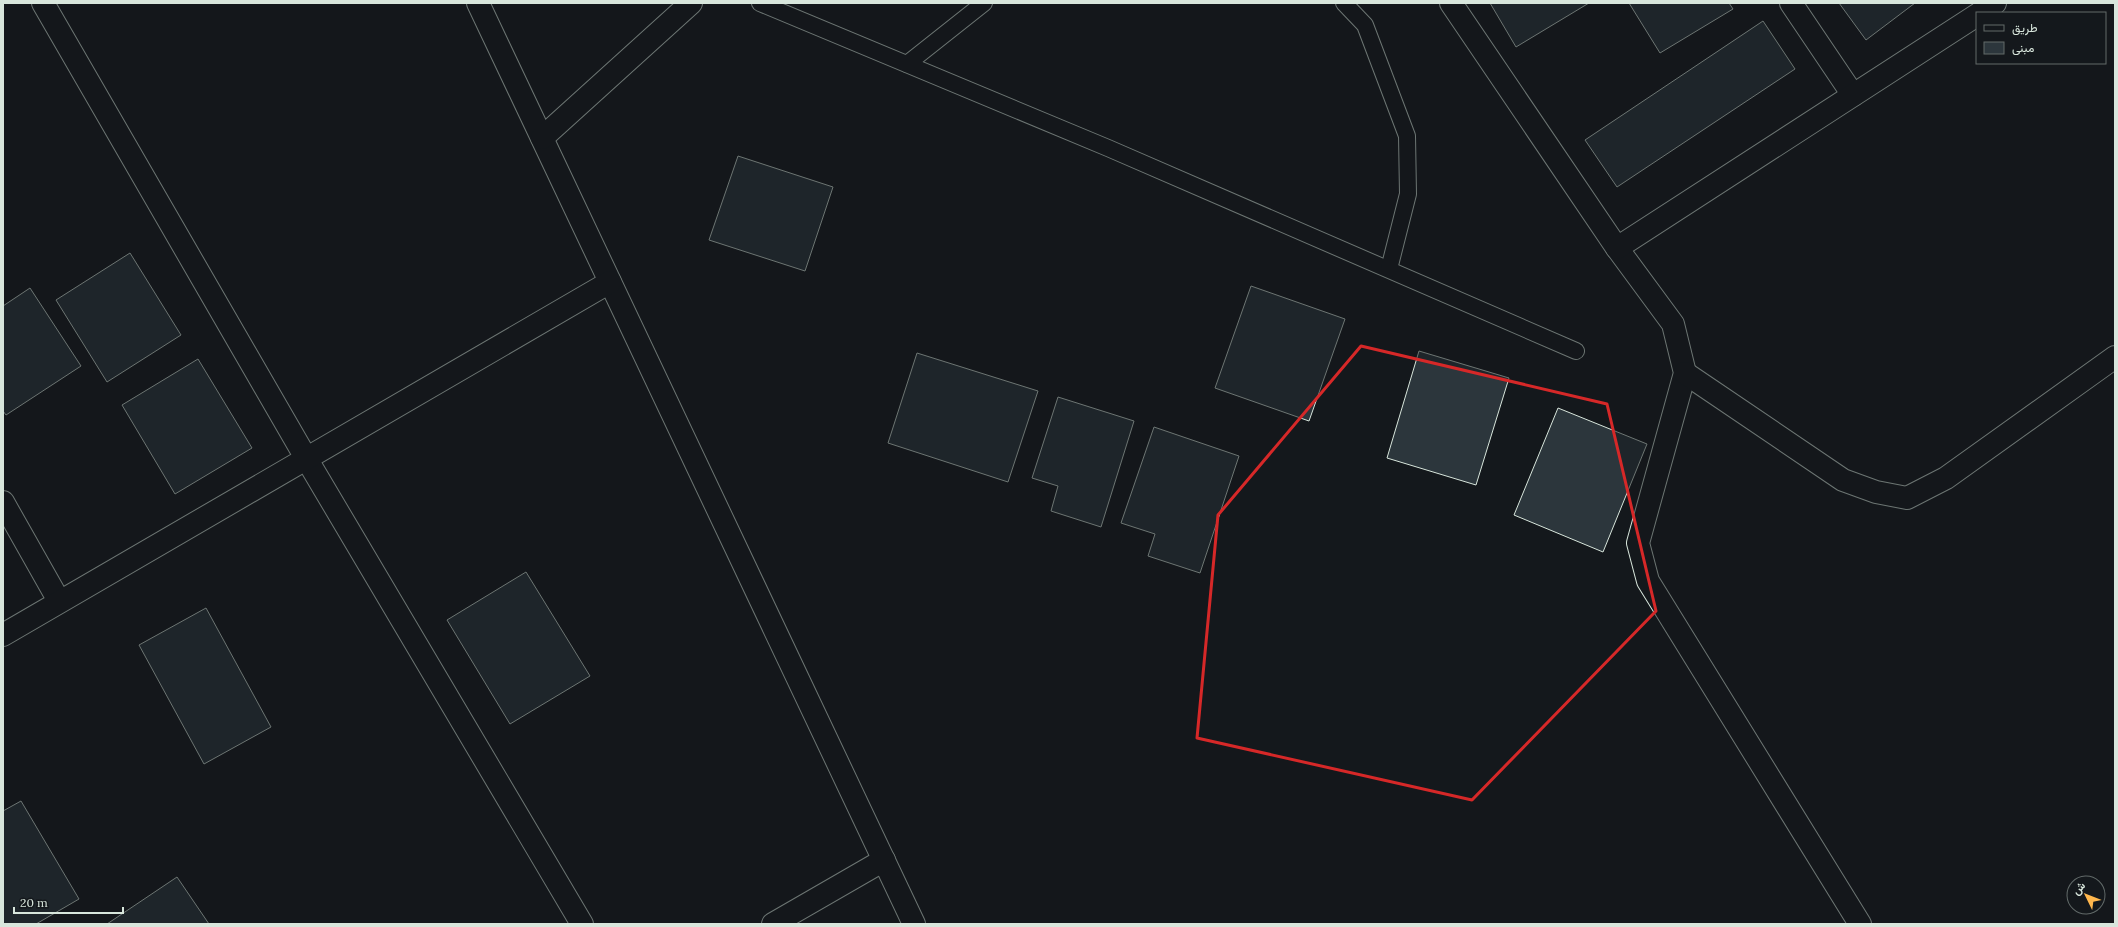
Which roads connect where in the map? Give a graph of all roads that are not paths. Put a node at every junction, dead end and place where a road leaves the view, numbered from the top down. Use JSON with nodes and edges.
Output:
{"nodes":[{"id":1,"x":43,"y":3,"type":"edge"},
{"id":2,"x":478,"y":3,"type":"edge"},
{"id":3,"x":691,"y":3,"type":"edge"},
{"id":4,"x":760,"y":3,"type":"edge"},
{"id":5,"x":984,"y":3,"type":"edge"},
{"id":6,"x":1344,"y":3,"type":"edge"},
{"id":7,"x":1450,"y":3,"type":"edge"},
{"id":8,"x":1791,"y":3,"type":"edge"},
{"id":9,"x":1995,"y":3,"type":"edge"},
{"id":10,"x":1982,"y":12,"type":"edge"},
{"id":11,"x":1976,"y":16,"type":"edge"},
{"id":12,"x":907,"y":64,"type":"junction"},
{"id":13,"x":1853,"y":96,"type":"junction"},
{"id":14,"x":542,"y":138,"type":"junction"},
{"id":15,"x":1617,"y":248,"type":"junction"},
{"id":16,"x":1389,"y":269,"type":"junction"},
{"id":17,"x":610,"y":282,"type":"junction"},
{"id":18,"x":1576,"y":350,"type":"dead end"},
{"id":19,"x":2115,"y":357,"type":"edge"},
{"id":20,"x":1685,"y":373,"type":"junction"},
{"id":21,"x":306,"y":458,"type":"junction"},
{"id":22,"x":3,"y":502,"type":"edge"},
{"id":23,"x":59,"y":601,"type":"junction"},
{"id":24,"x":3,"y":635,"type":"edge"},
{"id":25,"x":884,"y":860,"type":"junction"},
{"id":26,"x":582,"y":924,"type":"edge"},
{"id":27,"x":773,"y":924,"type":"edge"},
{"id":28,"x":914,"y":924,"type":"edge"},
{"id":29,"x":1860,"y":924,"type":"edge"}],
"edges":[{"from":1,"to":21,"type":"street"},
{"from":2,"to":14,"type":"street"},
{"from":3,"to":14,"type":"street"},
{"from":4,"to":12,"type":"lane"},
{"from":5,"to":12,"type":"lane"},
{"from":6,"to":16,"type":"lane"},
{"from":7,"to":15,"type":"street"},
{"from":8,"to":13,"type":"street"},
{"from":9,"to":10,"type":"street"},
{"from":11,"to":13,"type":"street"},
{"from":12,"to":16,"type":"lane"},
{"from":13,"to":15,"type":"street"},
{"from":14,"to":17,"type":"street"},
{"from":15,"to":20,"type":"street"},
{"from":16,"to":18,"type":"lane"},
{"from":17,"to":21,"type":"street"},
{"from":17,"to":25,"type":"street"},
{"from":19,"to":20,"type":"street"},
{"from":20,"to":29,"type":"street"},
{"from":21,"to":23,"type":"street"},
{"from":21,"to":26,"type":"street"},
{"from":22,"to":23,"type":"street"},
{"from":23,"to":24,"type":"street"},
{"from":25,"to":27,"type":"street"},
{"from":25,"to":28,"type":"street"}]}
